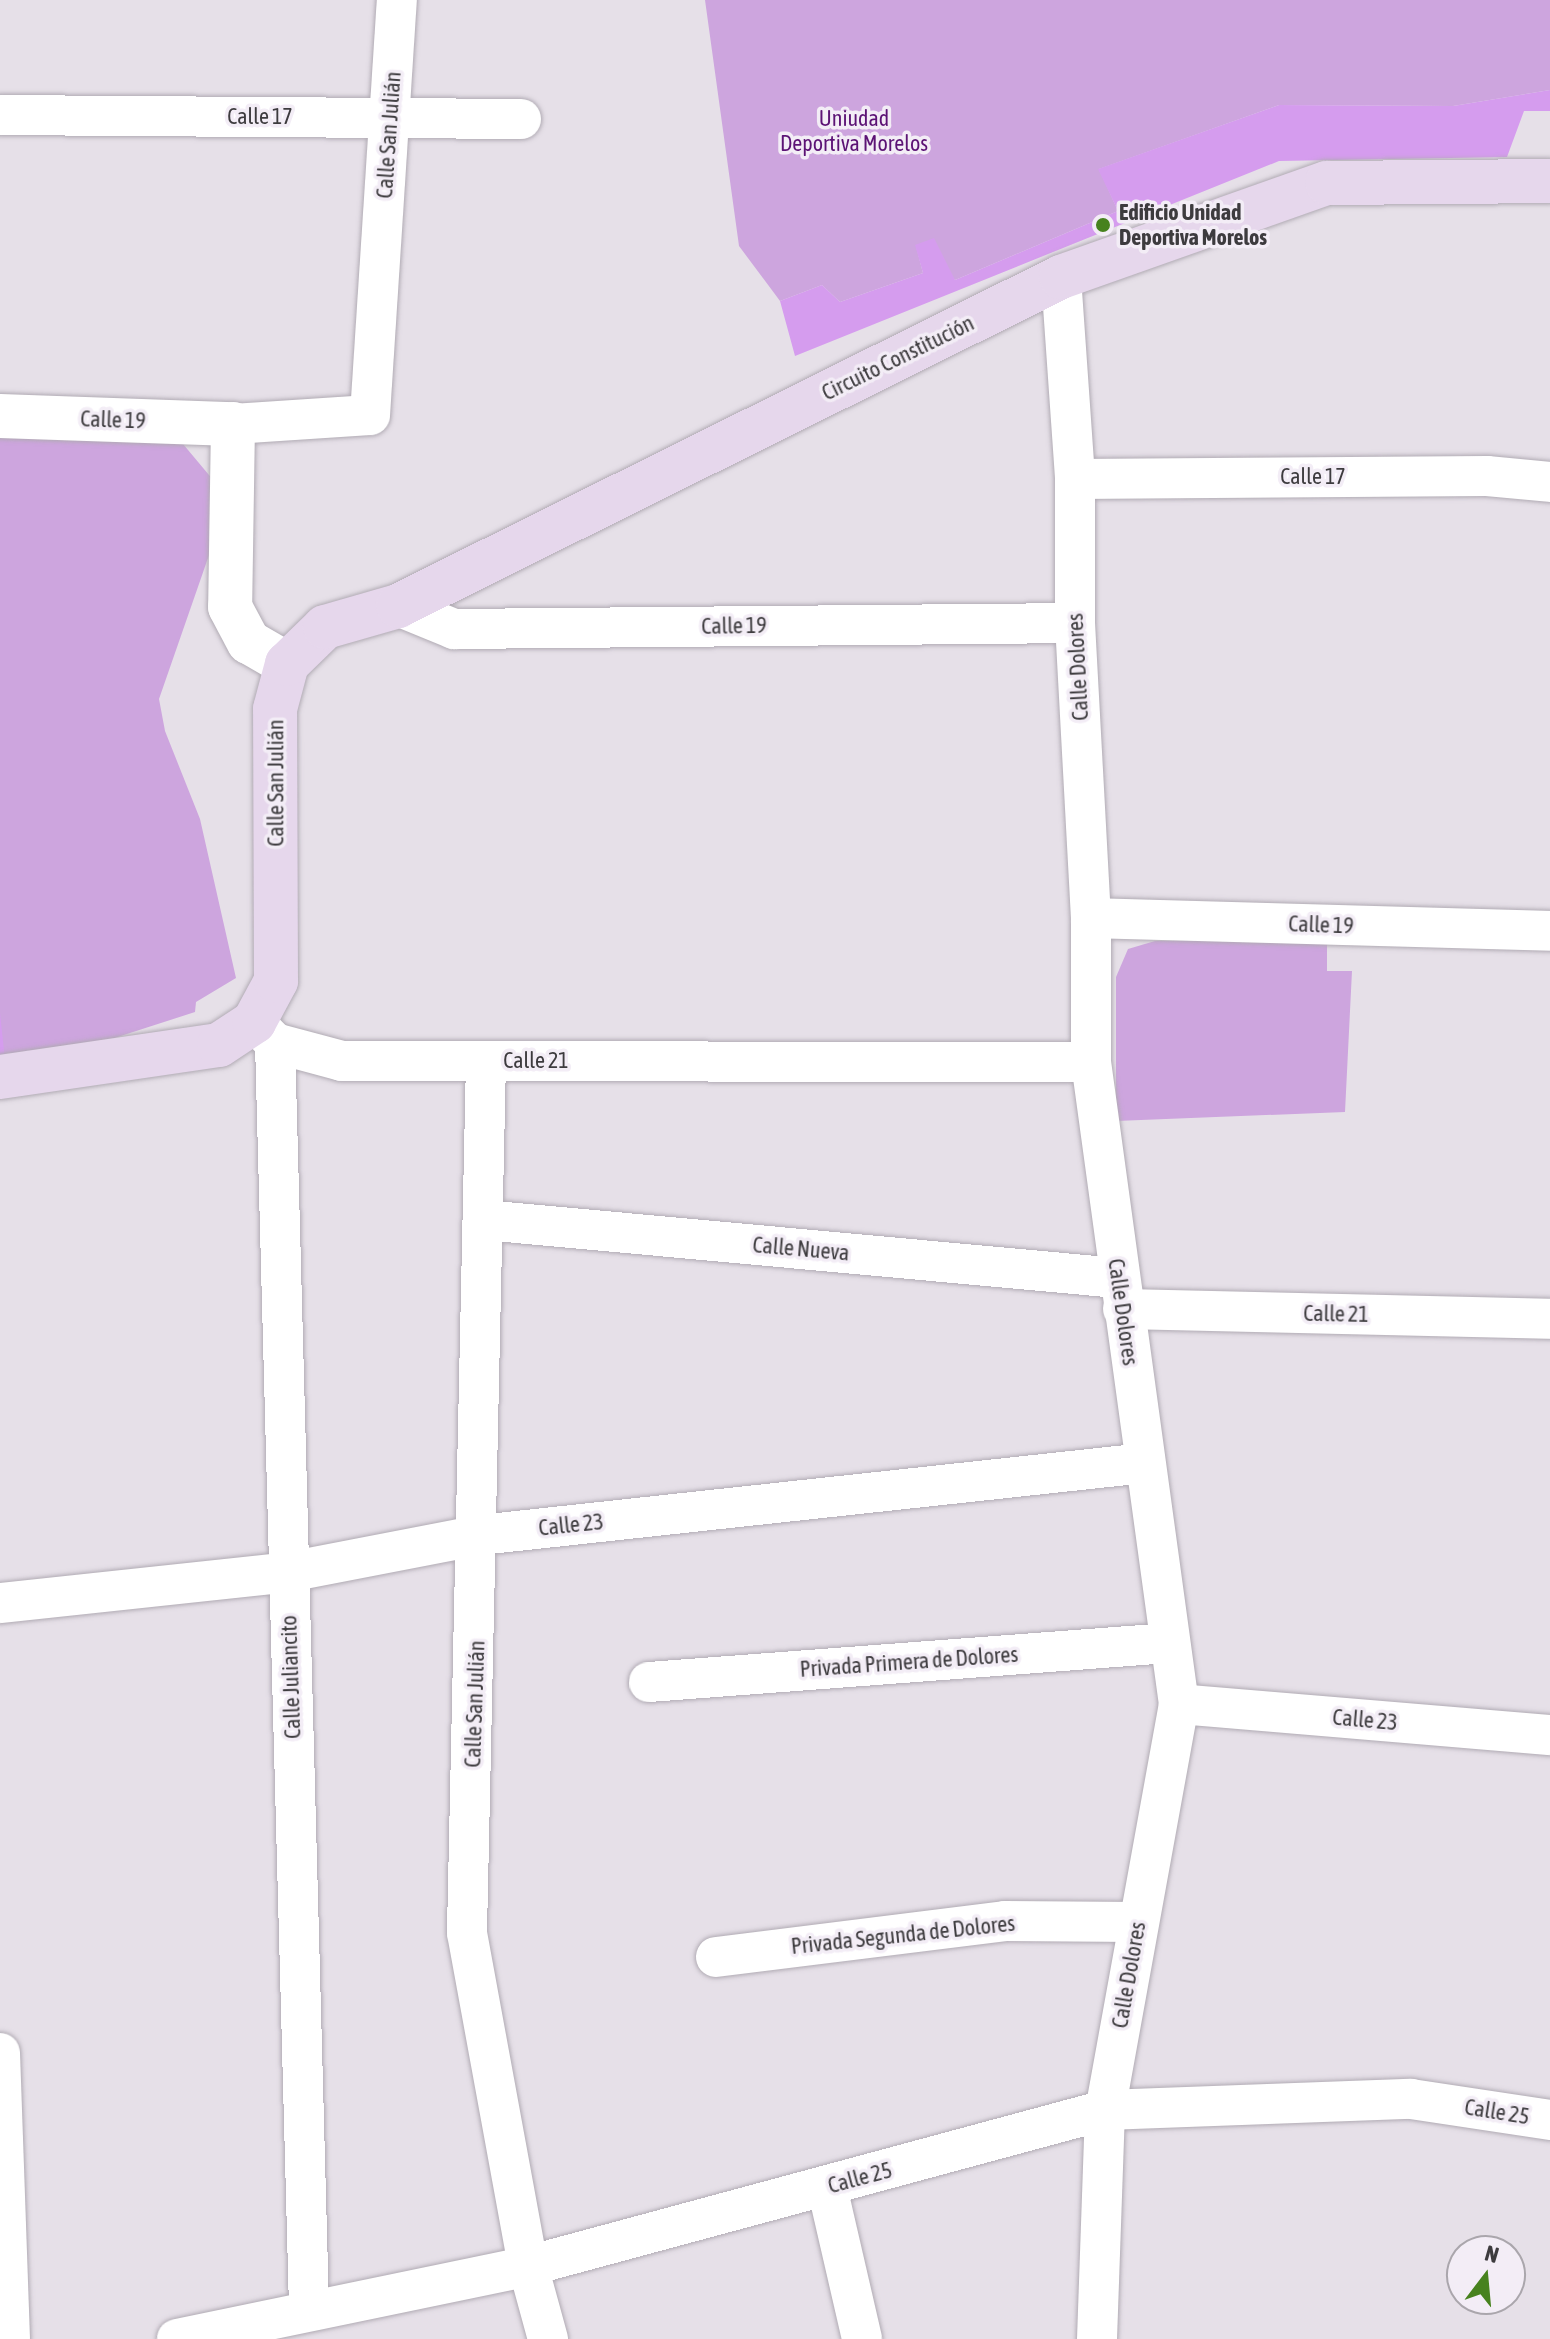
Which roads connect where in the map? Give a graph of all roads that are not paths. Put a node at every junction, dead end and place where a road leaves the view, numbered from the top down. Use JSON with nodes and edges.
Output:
{"nodes":[{"id":1,"x":397,"y":0,"type":"edge"},
{"id":2,"x":0,"y":115,"type":"edge"},
{"id":3,"x":390,"y":117,"type":"junction"},
{"id":4,"x":521,"y":119,"type":"dead end"},
{"id":5,"x":1550,"y":181,"type":"edge"},
{"id":6,"x":1061,"y":277,"type":"junction"},
{"id":7,"x":370,"y":415,"type":"joint"},
{"id":8,"x":0,"y":416,"type":"edge"},
{"id":9,"x":233,"y":424,"type":"junction"},
{"id":10,"x":1075,"y":479,"type":"junction"},
{"id":11,"x":1550,"y":482,"type":"edge"},
{"id":12,"x":398,"y":606,"type":"junction"},
{"id":13,"x":1075,"y":623,"type":"junction"},
{"id":14,"x":287,"y":664,"type":"junction"},
{"id":15,"x":1091,"y":918,"type":"junction"},
{"id":16,"x":1550,"y":931,"type":"edge"},
{"id":17,"x":265,"y":1032,"type":"junction"},
{"id":18,"x":486,"y":1061,"type":"junction"},
{"id":19,"x":1091,"y":1062,"type":"junction"},
{"id":20,"x":0,"y":1077,"type":"edge"},
{"id":21,"x":484,"y":1220,"type":"junction"},
{"id":22,"x":1120,"y":1294,"type":"junction"},
{"id":23,"x":1550,"y":1319,"type":"edge"},
{"id":24,"x":1145,"y":1463,"type":"junction"},
{"id":25,"x":480,"y":1535,"type":"junction"},
{"id":26,"x":288,"y":1572,"type":"junction"},
{"id":27,"x":0,"y":1603,"type":"edge"},
{"id":28,"x":1169,"y":1643,"type":"junction"},
{"id":29,"x":649,"y":1682,"type":"dead end"},
{"id":30,"x":1179,"y":1704,"type":"junction"},
{"id":31,"x":1550,"y":1735,"type":"edge"},
{"id":32,"x":1138,"y":1922,"type":"junction"},
{"id":33,"x":716,"y":1957,"type":"dead end"},
{"id":34,"x":0,"y":2053,"type":"edge"},
{"id":35,"x":1105,"y":2110,"type":"junction"},
{"id":36,"x":1550,"y":2120,"type":"edge"},
{"id":37,"x":827,"y":2187,"type":"junction"},
{"id":38,"x":528,"y":2266,"type":"junction"},
{"id":39,"x":309,"y":2311,"type":"junction"},
{"id":40,"x":10,"y":2339,"type":"edge"},
{"id":41,"x":177,"y":2339,"type":"edge"},
{"id":42,"x":548,"y":2339,"type":"edge"},
{"id":43,"x":862,"y":2339,"type":"edge"},
{"id":44,"x":1097,"y":2339,"type":"edge"}],
"edges":[{"from":1,"to":3,"type":"street","name":"Calle San Julián"},
{"from":2,"to":3,"type":"street","name":"Calle 17"},
{"from":3,"to":4,"type":"street","name":"Calle 17"},
{"from":3,"to":7,"type":"street","name":"Calle San Julián"},
{"from":5,"to":6,"type":"main road","name":"Circuito Constitución"},
{"from":6,"to":10,"type":"street","name":"Calle Dolores"},
{"from":6,"to":12,"type":"main road","name":"Circuito Constitución"},
{"from":7,"to":9,"type":"street","name":"Calle 19"},
{"from":8,"to":9,"type":"street","name":"Calle 19"},
{"from":9,"to":14,"type":"street"},
{"from":10,"to":11,"type":"street","name":"Calle 17"},
{"from":10,"to":13,"type":"street","name":"Calle Dolores"},
{"from":12,"to":13,"type":"street","name":"Calle 19"},
{"from":12,"to":14,"type":"main road","name":"Circuito Constitución"},
{"from":13,"to":15,"type":"street","name":"Calle Dolores"},
{"from":14,"to":17,"type":"main road","name":"Calle San Julián"},
{"from":15,"to":16,"type":"street","name":"Calle 19"},
{"from":15,"to":19,"type":"street","name":"Calle Dolores"},
{"from":17,"to":18,"type":"street","name":"Calle 21"},
{"from":17,"to":20,"type":"main road"},
{"from":17,"to":26,"type":"street","name":"Calle Juliancito"},
{"from":18,"to":19,"type":"street","name":"Calle 21"},
{"from":18,"to":21,"type":"street","name":"Calle San Julián"},
{"from":19,"to":22,"type":"street","name":"Calle Dolores"},
{"from":21,"to":22,"type":"street","name":"Calle Nueva"},
{"from":21,"to":25,"type":"street","name":"Calle San Julián"},
{"from":22,"to":23,"type":"street","name":"Calle 21"},
{"from":22,"to":24,"type":"street","name":"Calle Dolores"},
{"from":24,"to":25,"type":"street","name":"Calle 23"},
{"from":24,"to":28,"type":"street","name":"Calle Dolores"},
{"from":25,"to":26,"type":"street","name":"Calle 23"},
{"from":25,"to":38,"type":"street","name":"Calle San Julián"},
{"from":26,"to":27,"type":"street","name":"Calle 23"},
{"from":26,"to":39,"type":"street","name":"Calle Juliancito"},
{"from":28,"to":29,"type":"street","name":"Privada Primera de Dolores"},
{"from":28,"to":30,"type":"street","name":"Calle Dolores"},
{"from":30,"to":31,"type":"street","name":"Calle 23"},
{"from":30,"to":32,"type":"street","name":"Calle Dolores"},
{"from":32,"to":33,"type":"street","name":"Privada Segunda de Dolores"},
{"from":32,"to":35,"type":"street","name":"Calle Dolores"},
{"from":34,"to":40,"type":"street"},
{"from":35,"to":36,"type":"street","name":"Calle 25"},
{"from":35,"to":37,"type":"street","name":"Calle 25"},
{"from":35,"to":44,"type":"street","name":"Calle Dolores"},
{"from":37,"to":38,"type":"street","name":"Calle 25"},
{"from":37,"to":43,"type":"street"},
{"from":38,"to":39,"type":"street","name":"Calle 25"},
{"from":38,"to":42,"type":"street","name":"Calle San Julián"},
{"from":39,"to":41,"type":"street","name":"Calle 25"}]}
